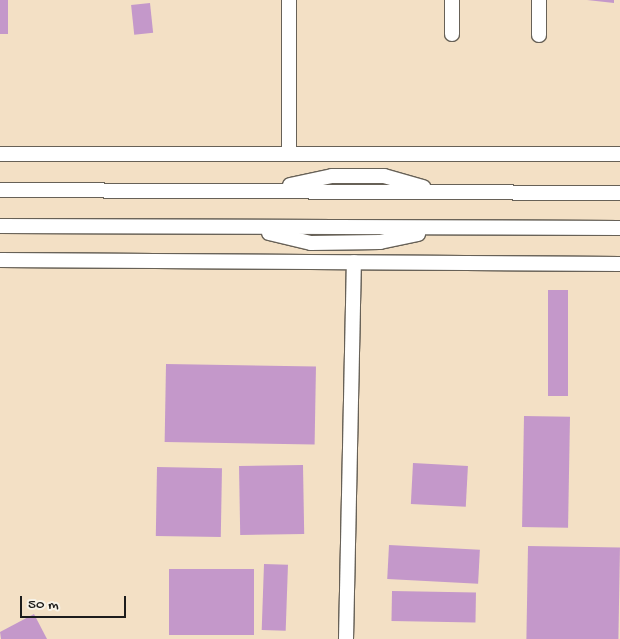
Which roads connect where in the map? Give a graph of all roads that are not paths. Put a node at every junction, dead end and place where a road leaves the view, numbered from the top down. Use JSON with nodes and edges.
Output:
{"nodes":[{"id":1,"x":289,"y":0,"type":"edge"},
{"id":2,"x":452,"y":0,"type":"edge"},
{"id":3,"x":539,"y":0,"type":"edge"},
{"id":4,"x":452,"y":34,"type":"dead end"},
{"id":5,"x":539,"y":35,"type":"dead end"},
{"id":6,"x":0,"y":154,"type":"edge"},
{"id":7,"x":289,"y":154,"type":"junction"},
{"id":8,"x":620,"y":154,"type":"edge"},
{"id":9,"x":0,"y":190,"type":"edge"},
{"id":10,"x":620,"y":193,"type":"edge"},
{"id":11,"x":0,"y":226,"type":"edge"},
{"id":12,"x":620,"y":228,"type":"edge"},
{"id":13,"x":0,"y":260,"type":"edge"},
{"id":14,"x":354,"y":262,"type":"junction"},
{"id":15,"x":620,"y":264,"type":"edge"},
{"id":16,"x":346,"y":639,"type":"edge"}],
"edges":[{"from":1,"to":7,"type":"street"},
{"from":2,"to":4,"type":"street"},
{"from":3,"to":5,"type":"street"},
{"from":6,"to":7,"type":"street"},
{"from":7,"to":8,"type":"street"},
{"from":9,"to":10,"type":"street"},
{"from":11,"to":12,"type":"street"},
{"from":13,"to":14,"type":"street"},
{"from":14,"to":15,"type":"street"},
{"from":14,"to":16,"type":"street"}]}
